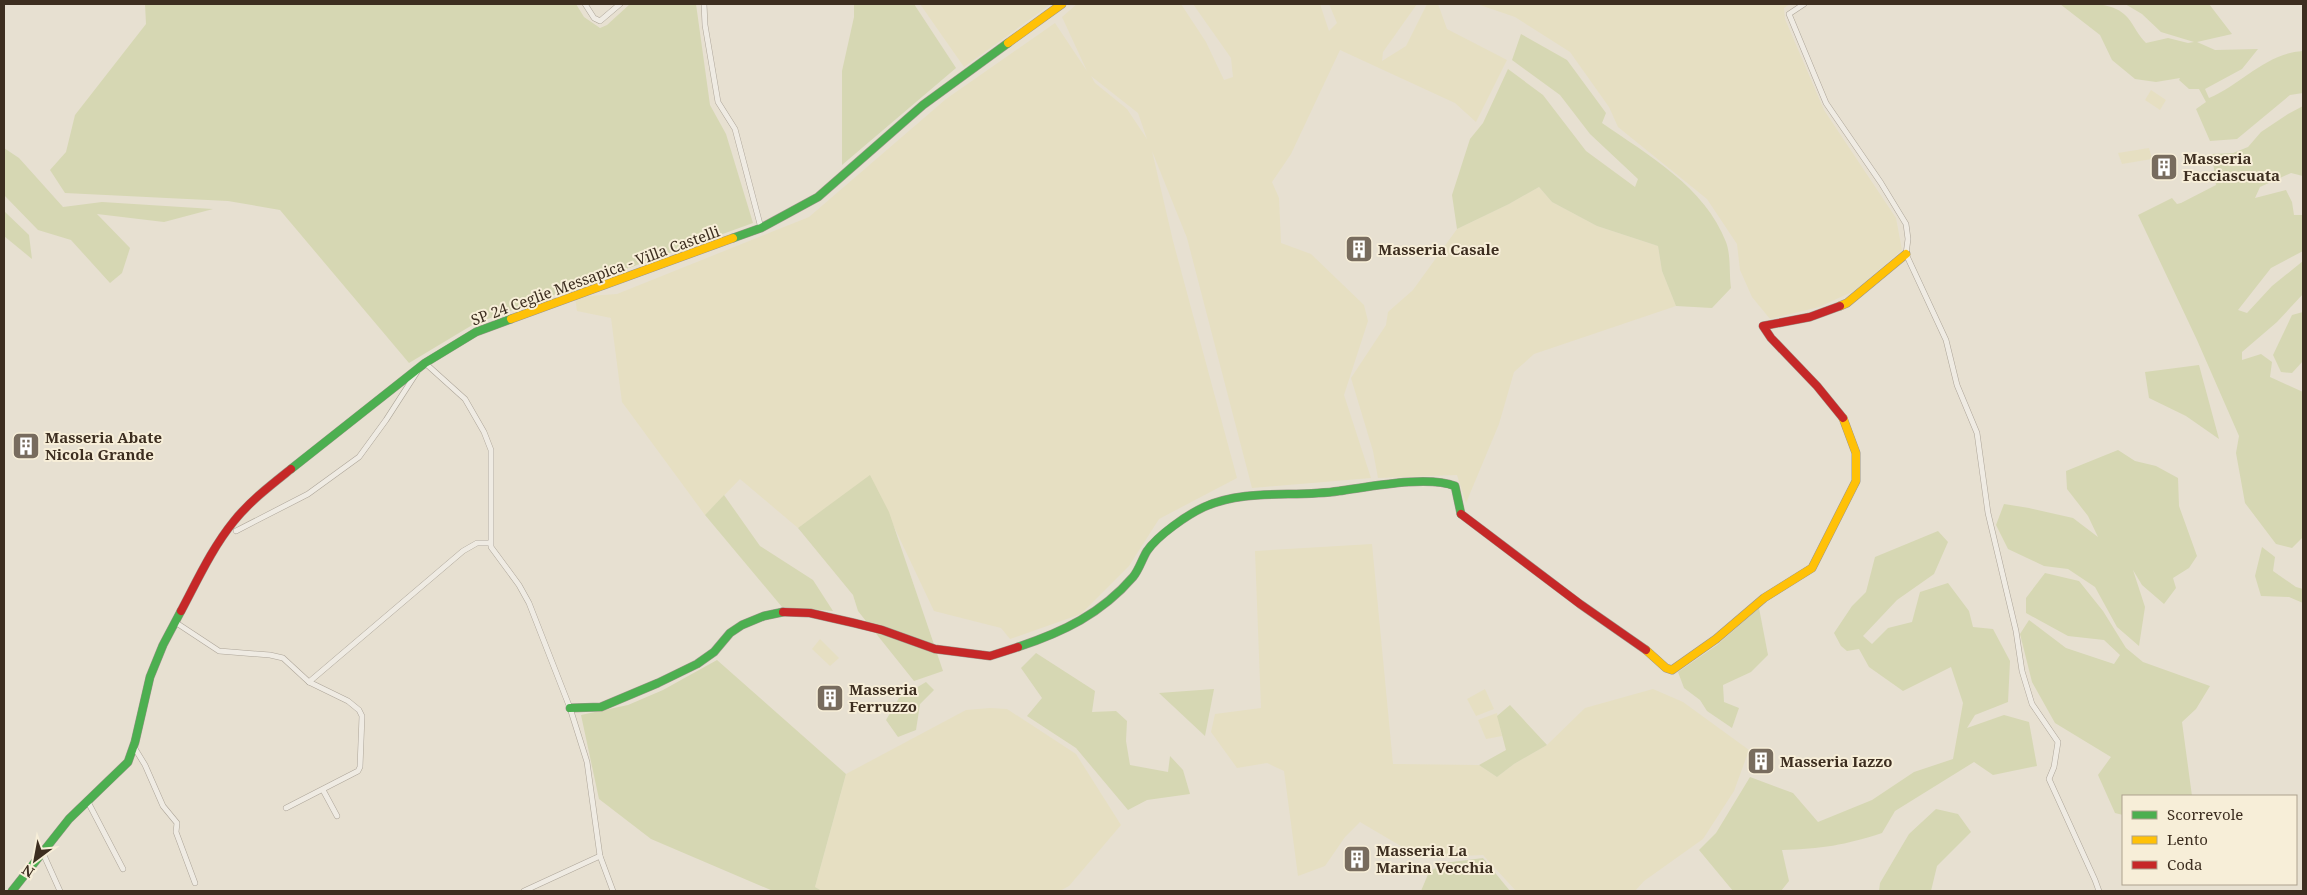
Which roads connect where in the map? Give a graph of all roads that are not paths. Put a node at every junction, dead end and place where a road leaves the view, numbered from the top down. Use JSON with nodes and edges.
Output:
{"nodes":[{"id":1,"x":585,"y":4,"type":"edge"},
{"id":2,"x":620,"y":4,"type":"edge"},
{"id":3,"x":704,"y":4,"type":"edge"},
{"id":4,"x":1062,"y":4,"type":"edge"},
{"id":5,"x":1804,"y":4,"type":"edge"},
{"id":6,"x":762,"y":228,"type":"junction"},
{"id":7,"x":1906,"y":254,"type":"junction"},
{"id":8,"x":423,"y":365,"type":"junction"},
{"id":9,"x":234,"y":521,"type":"junction"},
{"id":10,"x":242,"y":527,"type":"junction"},
{"id":11,"x":236,"y":531,"type":"dead end"},
{"id":12,"x":490,"y":544,"type":"junction"},
{"id":13,"x":175,"y":622,"type":"junction"},
{"id":14,"x":309,"y":682,"type":"junction"},
{"id":15,"x":570,"y":708,"type":"junction"},
{"id":16,"x":134,"y":747,"type":"junction"},
{"id":17,"x":323,"y":790,"type":"junction"},
{"id":18,"x":88,"y":802,"type":"junction"},
{"id":19,"x":286,"y":808,"type":"dead end"},
{"id":20,"x":337,"y":816,"type":"dead end"},
{"id":21,"x":42,"y":852,"type":"junction"},
{"id":22,"x":600,"y":856,"type":"junction"},
{"id":23,"x":123,"y":869,"type":"dead end"},
{"id":24,"x":195,"y":883,"type":"dead end"},
{"id":25,"x":12,"y":891,"type":"edge"},
{"id":26,"x":60,"y":891,"type":"edge"},
{"id":27,"x":524,"y":891,"type":"edge"},
{"id":28,"x":613,"y":891,"type":"edge"},
{"id":29,"x":2099,"y":891,"type":"edge"}],
"edges":[{"from":1,"to":2,"type":"street"},
{"from":3,"to":6,"type":"street"},
{"from":4,"to":6,"type":"street","name":"SP 24 Ceglie Messapica - Villa Castelli"},
{"from":5,"to":7,"type":"street"},
{"from":6,"to":8,"type":"street","name":"SP 24 Ceglie Messapica - Villa Castelli"},
{"from":7,"to":15,"type":"street"},
{"from":7,"to":29,"type":"street"},
{"from":8,"to":9,"type":"street","name":"SP 24 Ceglie Messapica - Villa Castelli"},
{"from":8,"to":10,"type":"street"},
{"from":8,"to":12,"type":"street"},
{"from":9,"to":10,"type":"street"},
{"from":9,"to":13,"type":"street","name":"SP 24 Ceglie Messapica - Villa Castelli"},
{"from":10,"to":11,"type":"street"},
{"from":12,"to":14,"type":"street"},
{"from":12,"to":15,"type":"street"},
{"from":13,"to":14,"type":"street"},
{"from":13,"to":16,"type":"street","name":"SP 24 Ceglie Messapica - Villa Castelli"},
{"from":14,"to":17,"type":"street"},
{"from":15,"to":22,"type":"street"},
{"from":16,"to":18,"type":"street","name":"SP 24 Ceglie Messapica - Villa Castelli"},
{"from":16,"to":24,"type":"street"},
{"from":17,"to":19,"type":"street"},
{"from":17,"to":20,"type":"street"},
{"from":18,"to":21,"type":"street","name":"SP 24 Ceglie Messapica - Villa Castelli"},
{"from":18,"to":23,"type":"street"},
{"from":21,"to":25,"type":"street","name":"SP 24 Ceglie Messapica - Villa Castelli"},
{"from":21,"to":26,"type":"street"},
{"from":22,"to":27,"type":"street"},
{"from":22,"to":28,"type":"street"}]}
